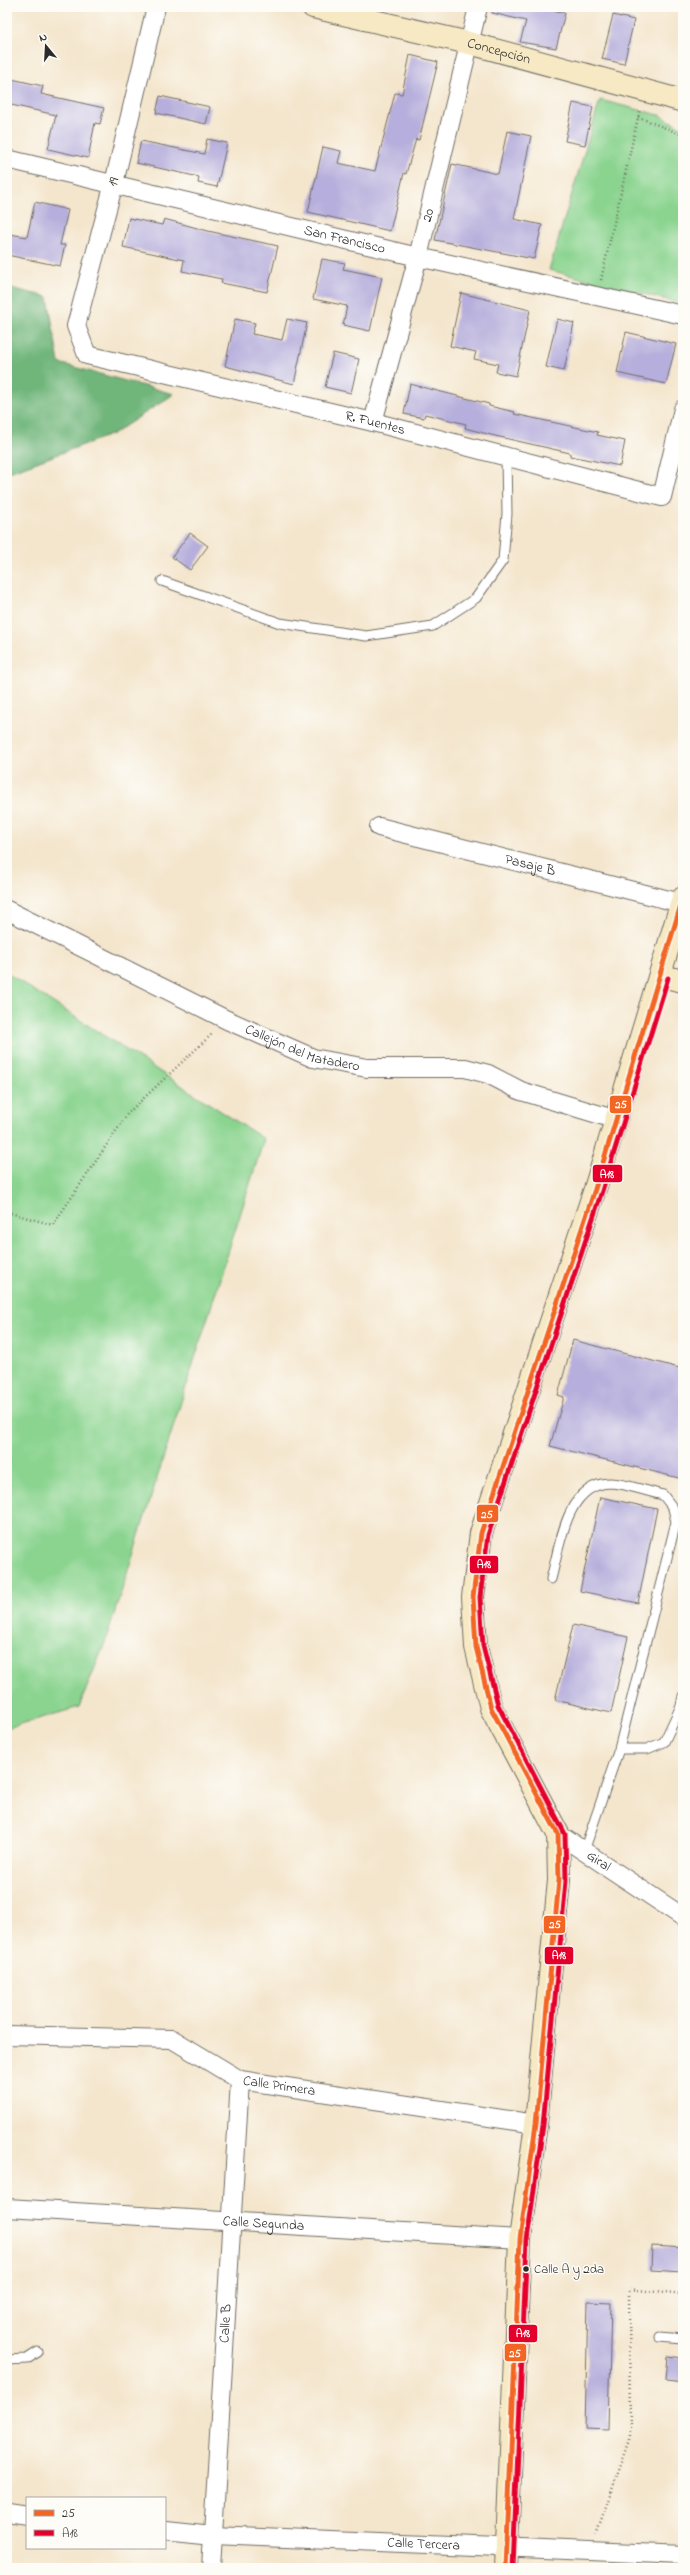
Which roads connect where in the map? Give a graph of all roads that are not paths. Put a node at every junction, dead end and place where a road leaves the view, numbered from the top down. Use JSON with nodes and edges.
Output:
{"nodes":[{"id":1,"x":156,"y":7,"type":"edge"},
{"id":2,"x":313,"y":7,"type":"edge"},
{"id":3,"x":478,"y":7,"type":"edge"},
{"id":4,"x":469,"y":43,"type":"junction"},
{"id":5,"x":683,"y":102,"type":"edge"},
{"id":6,"x":7,"y":159,"type":"edge"},
{"id":7,"x":114,"y":183,"type":"junction"},
{"id":8,"x":418,"y":257,"type":"junction"},
{"id":9,"x":683,"y":315,"type":"edge"},
{"id":10,"x":87,"y":355,"type":"joint"},
{"id":11,"x":683,"y":409,"type":"edge"},
{"id":12,"x":373,"y":422,"type":"junction"},
{"id":13,"x":506,"y":456,"type":"junction"},
{"id":14,"x":162,"y":581,"type":"dead end"},
{"id":15,"x":379,"y":827,"type":"dead end"},
{"id":16,"x":682,"y":900,"type":"edge"},
{"id":17,"x":7,"y":910,"type":"edge"},
{"id":18,"x":661,"y":976,"type":"junction"},
{"id":19,"x":683,"y":981,"type":"edge"},
{"id":20,"x":616,"y":1120,"type":"junction"},
{"id":21,"x":550,"y":1579,"type":"dead end"},
{"id":22,"x":683,"y":1696,"type":"edge"},
{"id":23,"x":619,"y":1749,"type":"junction"},
{"id":24,"x":558,"y":1834,"type":"junction"},
{"id":25,"x":584,"y":1851,"type":"junction"},
{"id":26,"x":683,"y":1917,"type":"edge"},
{"id":27,"x":7,"y":2035,"type":"edge"},
{"id":28,"x":240,"y":2080,"type":"junction"},
{"id":29,"x":536,"y":2124,"type":"junction"},
{"id":30,"x":7,"y":2208,"type":"edge"},
{"id":31,"x":234,"y":2223,"type":"junction"},
{"id":32,"x":520,"y":2239,"type":"junction"},
{"id":33,"x":659,"y":2337,"type":"dead end"},
{"id":34,"x":683,"y":2339,"type":"edge"},
{"id":35,"x":38,"y":2352,"type":"dead end"},
{"id":36,"x":7,"y":2360,"type":"edge"},
{"id":37,"x":7,"y":2513,"type":"edge"},
{"id":38,"x":26,"y":2516,"type":"edge"},
{"id":39,"x":166,"y":2530,"type":"edge"},
{"id":40,"x":213,"y":2535,"type":"junction"},
{"id":41,"x":507,"y":2546,"type":"junction"},
{"id":42,"x":683,"y":2555,"type":"edge"},
{"id":43,"x":211,"y":2568,"type":"edge"},
{"id":44,"x":506,"y":2568,"type":"edge"}],
"edges":[{"from":1,"to":7,"type":"street","name":"19"},
{"from":2,"to":4,"type":"street","name":"Concepción"},
{"from":3,"to":4,"type":"street","name":"20"},
{"from":4,"to":5,"type":"street","name":"Concepción"},
{"from":4,"to":8,"type":"street","name":"20"},
{"from":6,"to":7,"type":"street","name":"San Francisco"},
{"from":7,"to":8,"type":"street","name":"San Francisco"},
{"from":7,"to":10,"type":"street","name":"19"},
{"from":8,"to":9,"type":"street","name":"San Francisco"},
{"from":8,"to":12,"type":"street","name":"20"},
{"from":10,"to":12,"type":"street","name":"R. Fuentes"},
{"from":11,"to":13,"type":"street","name":"R. Fuentes"},
{"from":12,"to":13,"type":"street","name":"R. Fuentes"},
{"from":13,"to":14,"type":"lane"},
{"from":15,"to":16,"type":"street","name":"Pasaje B"},
{"from":16,"to":18,"type":"street","name":"Giral"},
{"from":17,"to":20,"type":"street","name":"Callejón del Matadero"},
{"from":18,"to":19,"type":"street"},
{"from":18,"to":20,"type":"street","name":"Giral"},
{"from":20,"to":24,"type":"street","name":"Giral"},
{"from":21,"to":23,"type":"lane"},
{"from":22,"to":23,"type":"lane"},
{"from":23,"to":25,"type":"lane"},
{"from":24,"to":25,"type":"street","name":"Giral"},
{"from":24,"to":29,"type":"street"},
{"from":25,"to":26,"type":"street","name":"Giral"},
{"from":27,"to":28,"type":"street","name":"Calle Primera"},
{"from":28,"to":29,"type":"street","name":"Calle Primera"},
{"from":28,"to":31,"type":"street","name":"Calle B"},
{"from":29,"to":32,"type":"street"},
{"from":30,"to":31,"type":"street","name":"Calle Segunda"},
{"from":31,"to":32,"type":"street","name":"Calle Segunda"},
{"from":31,"to":40,"type":"street","name":"Calle B"},
{"from":32,"to":41,"type":"street"},
{"from":33,"to":34,"type":"lane"},
{"from":35,"to":36,"type":"lane"},
{"from":37,"to":38,"type":"street"},
{"from":39,"to":40,"type":"street","name":"Calle Tercera"},
{"from":40,"to":41,"type":"street","name":"Calle Tercera"},
{"from":40,"to":43,"type":"street","name":"Calle B"},
{"from":41,"to":42,"type":"street","name":"Calle Tercera"},
{"from":41,"to":44,"type":"street"}]}
